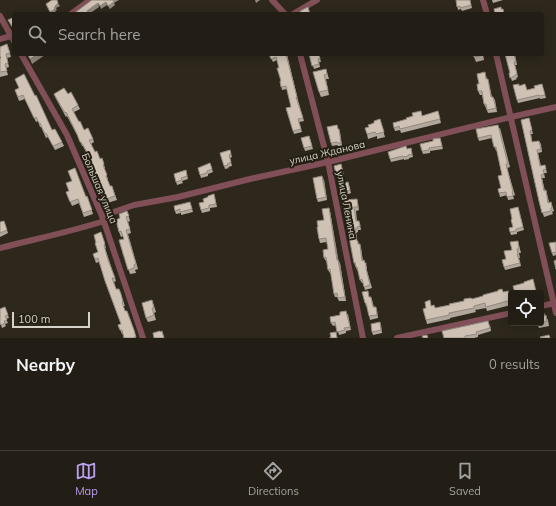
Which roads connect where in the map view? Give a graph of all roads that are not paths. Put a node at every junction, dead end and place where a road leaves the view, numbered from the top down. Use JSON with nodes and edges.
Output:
{"nodes":[{"id":1,"x":90,"y":0,"type":"edge"},
{"id":2,"x":272,"y":0,"type":"edge"},
{"id":3,"x":317,"y":0,"type":"edge"},
{"id":4,"x":483,"y":0,"type":"edge"},
{"id":5,"x":74,"y":12,"type":"edge"},
{"id":6,"x":283,"y":12,"type":"edge"},
{"id":7,"x":296,"y":12,"type":"edge"},
{"id":8,"x":486,"y":12,"type":"edge"},
{"id":9,"x":0,"y":16,"type":"edge"},
{"id":10,"x":12,"y":36,"type":"edge"},
{"id":11,"x":12,"y":38,"type":"edge"},
{"id":12,"x":0,"y":39,"type":"edge"},
{"id":13,"x":22,"y":56,"type":"edge"},
{"id":14,"x":301,"y":56,"type":"edge"},
{"id":15,"x":496,"y":56,"type":"edge"},
{"id":16,"x":556,"y":107,"type":"edge"},
{"id":17,"x":511,"y":117,"type":"junction"},
{"id":18,"x":328,"y":162,"type":"junction"},
{"id":19,"x":103,"y":218,"type":"junction"},
{"id":20,"x":0,"y":248,"type":"edge"},
{"id":21,"x":555,"y":303,"type":"edge"},
{"id":22,"x":544,"y":305,"type":"edge"},
{"id":23,"x":556,"y":313,"type":"edge"},
{"id":24,"x":508,"y":314,"type":"edge"},
{"id":25,"x":143,"y":338,"type":"edge"},
{"id":26,"x":363,"y":338,"type":"edge"},
{"id":27,"x":397,"y":338,"type":"edge"}],
"edges":[{"from":1,"to":5,"type":"street"},
{"from":2,"to":6,"type":"street"},
{"from":3,"to":7,"type":"street"},
{"from":4,"to":8,"type":"street"},
{"from":9,"to":10,"type":"street"},
{"from":11,"to":12,"type":"street"},
{"from":13,"to":19,"type":"street","name":"Большая улица"},
{"from":14,"to":18,"type":"street","name":"улица Ленина"},
{"from":15,"to":17,"type":"street"},
{"from":16,"to":17,"type":"street","name":"улица Жданова"},
{"from":17,"to":18,"type":"street","name":"улица Жданова"},
{"from":17,"to":21,"type":"street"},
{"from":18,"to":19,"type":"street","name":"улица Жданова"},
{"from":18,"to":26,"type":"street","name":"улица Ленина"},
{"from":19,"to":20,"type":"street","name":"улица Жданова"},
{"from":19,"to":25,"type":"street","name":"Большая улица"},
{"from":21,"to":22,"type":"street"},
{"from":21,"to":23,"type":"street"},
{"from":24,"to":27,"type":"street"}]}
